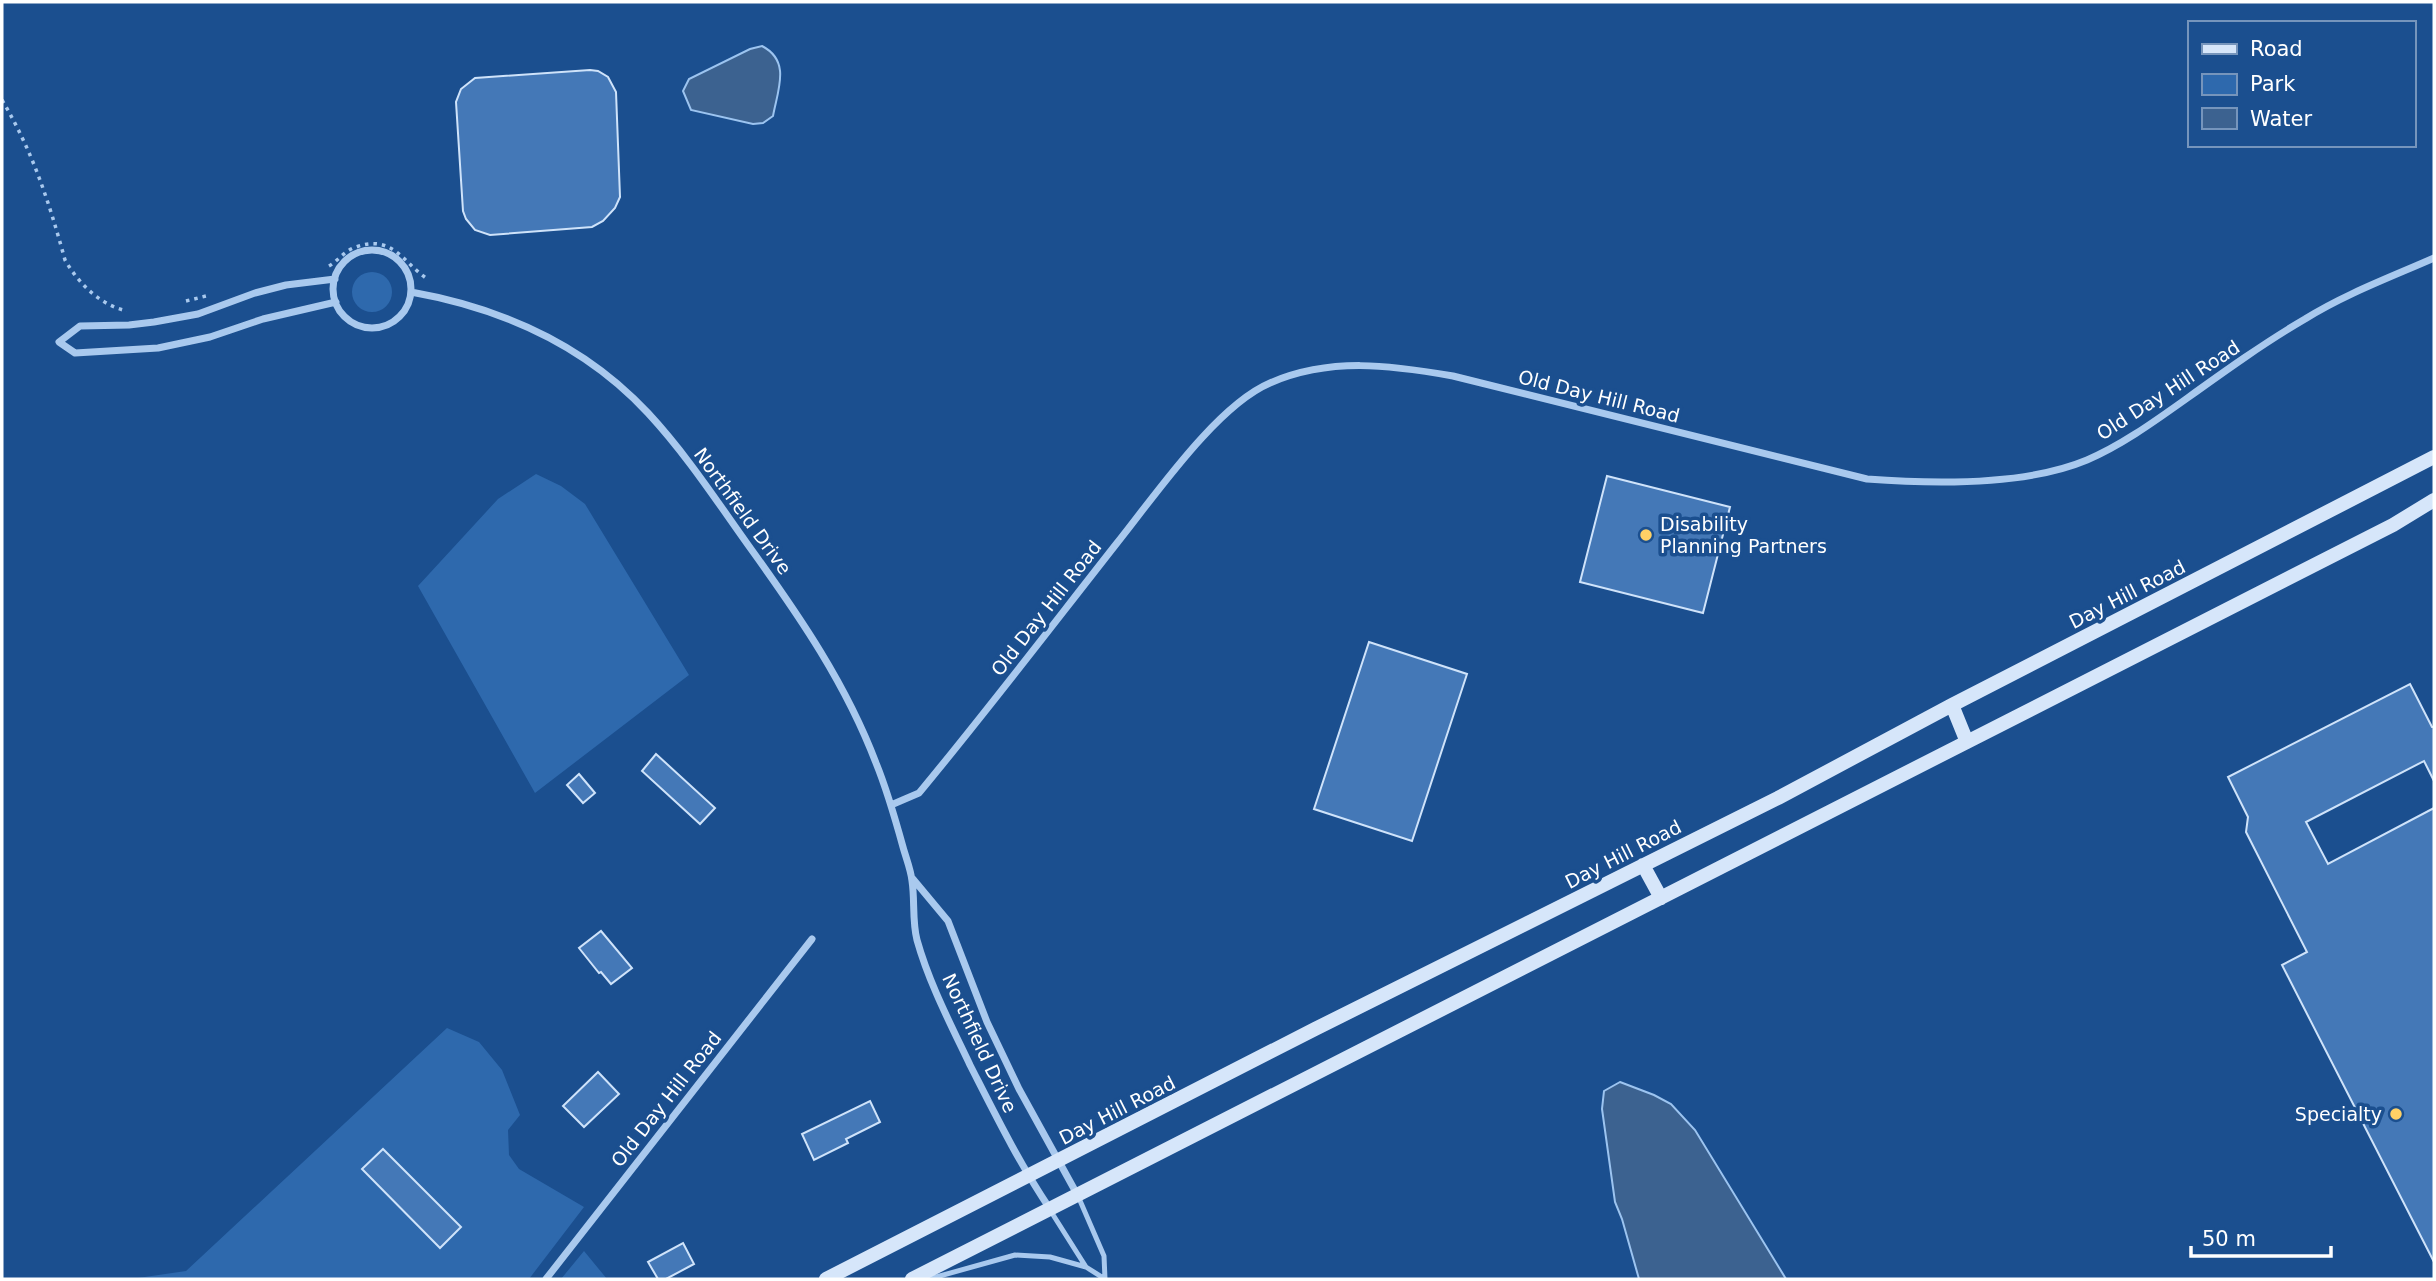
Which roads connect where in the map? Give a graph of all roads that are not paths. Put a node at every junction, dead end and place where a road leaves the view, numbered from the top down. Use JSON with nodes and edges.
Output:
{"nodes":[{"id":1,"x":2434,"y":258,"type":"edge"},
{"id":2,"x":335,"y":279,"type":"junction"},
{"id":3,"x":411,"y":292,"type":"junction"},
{"id":4,"x":335,"y":302,"type":"junction"},
{"id":5,"x":2434,"y":457,"type":"edge"},
{"id":6,"x":2434,"y":500,"type":"edge"},
{"id":7,"x":1952,"y":705,"type":"junction"},
{"id":8,"x":1967,"y":742,"type":"junction"},
{"id":9,"x":891,"y":805,"type":"junction"},
{"id":10,"x":1643,"y":865,"type":"junction"},
{"id":11,"x":912,"y":879,"type":"junction"},
{"id":12,"x":1661,"y":898,"type":"junction"},
{"id":13,"x":812,"y":939,"type":"dead end"},
{"id":14,"x":1060,"y":1161,"type":"junction"},
{"id":15,"x":1028,"y":1176,"type":"junction"},
{"id":16,"x":1078,"y":1196,"type":"junction"},
{"id":17,"x":1050,"y":1210,"type":"junction"},
{"id":18,"x":1087,"y":1268,"type":"junction"},
{"id":19,"x":546,"y":1279,"type":"edge"},
{"id":20,"x":826,"y":1279,"type":"edge"},
{"id":21,"x":912,"y":1279,"type":"edge"},
{"id":22,"x":929,"y":1279,"type":"edge"},
{"id":23,"x":1105,"y":1279,"type":"edge"}],
"edges":[{"from":1,"to":9,"type":"street","name":"Old Day Hill Road"},
{"from":2,"to":3,"type":"street"},
{"from":2,"to":4,"type":"street"},
{"from":2,"to":4,"type":"street"},
{"from":3,"to":4,"type":"street"},
{"from":3,"to":9,"type":"street","name":"Northfield Drive"},
{"from":5,"to":7,"type":"main road","name":"Day Hill Road"},
{"from":6,"to":8,"type":"main road"},
{"from":7,"to":8,"type":"main road"},
{"from":7,"to":10,"type":"main road","name":"Day Hill Road"},
{"from":8,"to":12,"type":"main road"},
{"from":9,"to":11,"type":"street","name":"Northfield Drive"},
{"from":10,"to":12,"type":"main road"},
{"from":10,"to":14,"type":"main road","name":"Day Hill Road"},
{"from":11,"to":14,"type":"street","name":"Northfield Drive"},
{"from":11,"to":15,"type":"street","name":"Northfield Drive"},
{"from":12,"to":16,"type":"main road"},
{"from":13,"to":19,"type":"street","name":"Old Day Hill Road"},
{"from":14,"to":15,"type":"main road","name":"Day Hill Road"},
{"from":14,"to":16,"type":"street","name":"Northfield Drive"},
{"from":15,"to":17,"type":"street","name":"Northfield Drive"},
{"from":15,"to":20,"type":"main road","name":"Day Hill Road"},
{"from":16,"to":17,"type":"main road"},
{"from":16,"to":23,"type":"lane"},
{"from":17,"to":18,"type":"lane"},
{"from":17,"to":21,"type":"main road"},
{"from":18,"to":22,"type":"lane"},
{"from":18,"to":23,"type":"lane"}]}
